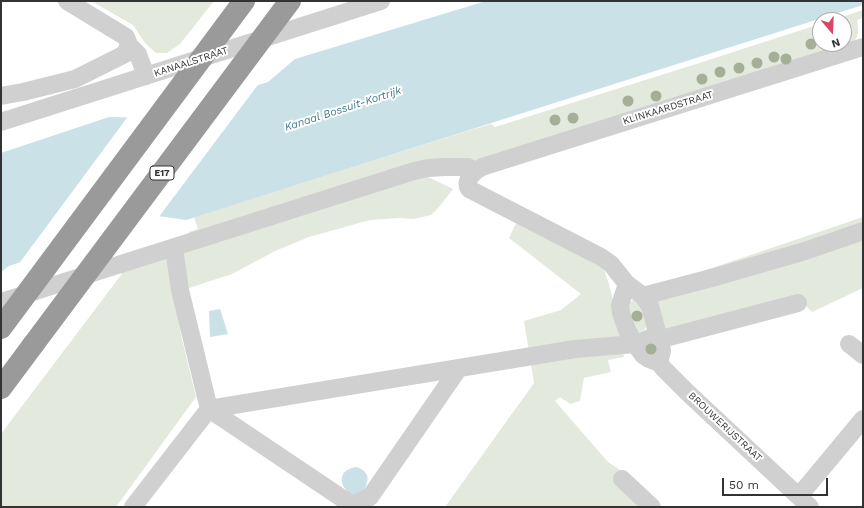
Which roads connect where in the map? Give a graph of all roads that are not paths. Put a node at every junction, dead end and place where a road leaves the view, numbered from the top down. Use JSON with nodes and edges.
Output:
{"nodes":[{"id":1,"x":67,"y":1,"type":"edge"},
{"id":2,"x":244,"y":1,"type":"edge"},
{"id":3,"x":290,"y":1,"type":"edge"},
{"id":4,"x":381,"y":1,"type":"edge"},
{"id":5,"x":129,"y":45,"type":"junction"},
{"id":6,"x":863,"y":47,"type":"edge"},
{"id":7,"x":146,"y":76,"type":"junction"},
{"id":8,"x":1,"y":96,"type":"edge"},
{"id":9,"x":1,"y":122,"type":"edge"},
{"id":10,"x":474,"y":172,"type":"junction"},
{"id":11,"x":863,"y":231,"type":"edge"},
{"id":12,"x":174,"y":248,"type":"junction"},
{"id":13,"x":627,"y":284,"type":"junction"},
{"id":14,"x":643,"y":296,"type":"junction"},
{"id":15,"x":1,"y":302,"type":"edge"},
{"id":16,"x":798,"y":303,"type":"dead end"},
{"id":17,"x":1,"y":328,"type":"edge"},
{"id":18,"x":659,"y":339,"type":"junction"},
{"id":19,"x":635,"y":344,"type":"junction"},
{"id":20,"x":849,"y":344,"type":"dead end"},
{"id":21,"x":863,"y":355,"type":"edge"},
{"id":22,"x":659,"y":363,"type":"junction"},
{"id":23,"x":459,"y":368,"type":"junction"},
{"id":24,"x":1,"y":388,"type":"edge"},
{"id":25,"x":209,"y":409,"type":"junction"},
{"id":26,"x":863,"y":419,"type":"edge"},
{"id":27,"x":622,"y":479,"type":"dead end"},
{"id":28,"x":804,"y":501,"type":"edge"},
{"id":29,"x":133,"y":507,"type":"edge"},
{"id":30,"x":652,"y":507,"type":"edge"}],
"edges":[{"from":1,"to":5,"type":"street"},
{"from":2,"to":17,"type":"highway","bridge":true},
{"from":3,"to":24,"type":"highway","number":"E17","bridge":true},
{"from":4,"to":7,"type":"street","name":"KANAALSTRAAT"},
{"from":5,"to":7,"type":"street"},
{"from":5,"to":8,"type":"street"},
{"from":6,"to":10,"type":"street","name":"KLINKAARDSTRAAT"},
{"from":7,"to":9,"type":"street","name":"KANAALSTRAAT"},
{"from":10,"to":12,"type":"street"},
{"from":10,"to":13,"type":"street"},
{"from":11,"to":14,"type":"street"},
{"from":12,"to":15,"type":"street"},
{"from":12,"to":25,"type":"street"},
{"from":13,"to":14,"type":"street"},
{"from":13,"to":19,"type":"street","name":"BROUWERIJSTRAAT"},
{"from":14,"to":18,"type":"street"},
{"from":16,"to":18,"type":"street"},
{"from":18,"to":19,"type":"street"},
{"from":18,"to":22,"type":"street"},
{"from":19,"to":22,"type":"street","name":"BROUWERIJSTRAAT"},
{"from":19,"to":23,"type":"street"},
{"from":20,"to":21,"type":"street"},
{"from":22,"to":28,"type":"street","name":"BROUWERIJSTRAAT"},
{"from":23,"to":25,"type":"street"},
{"from":23,"to":25,"type":"street"},
{"from":25,"to":29,"type":"street"},
{"from":26,"to":28,"type":"street"},
{"from":27,"to":30,"type":"street"}]}
